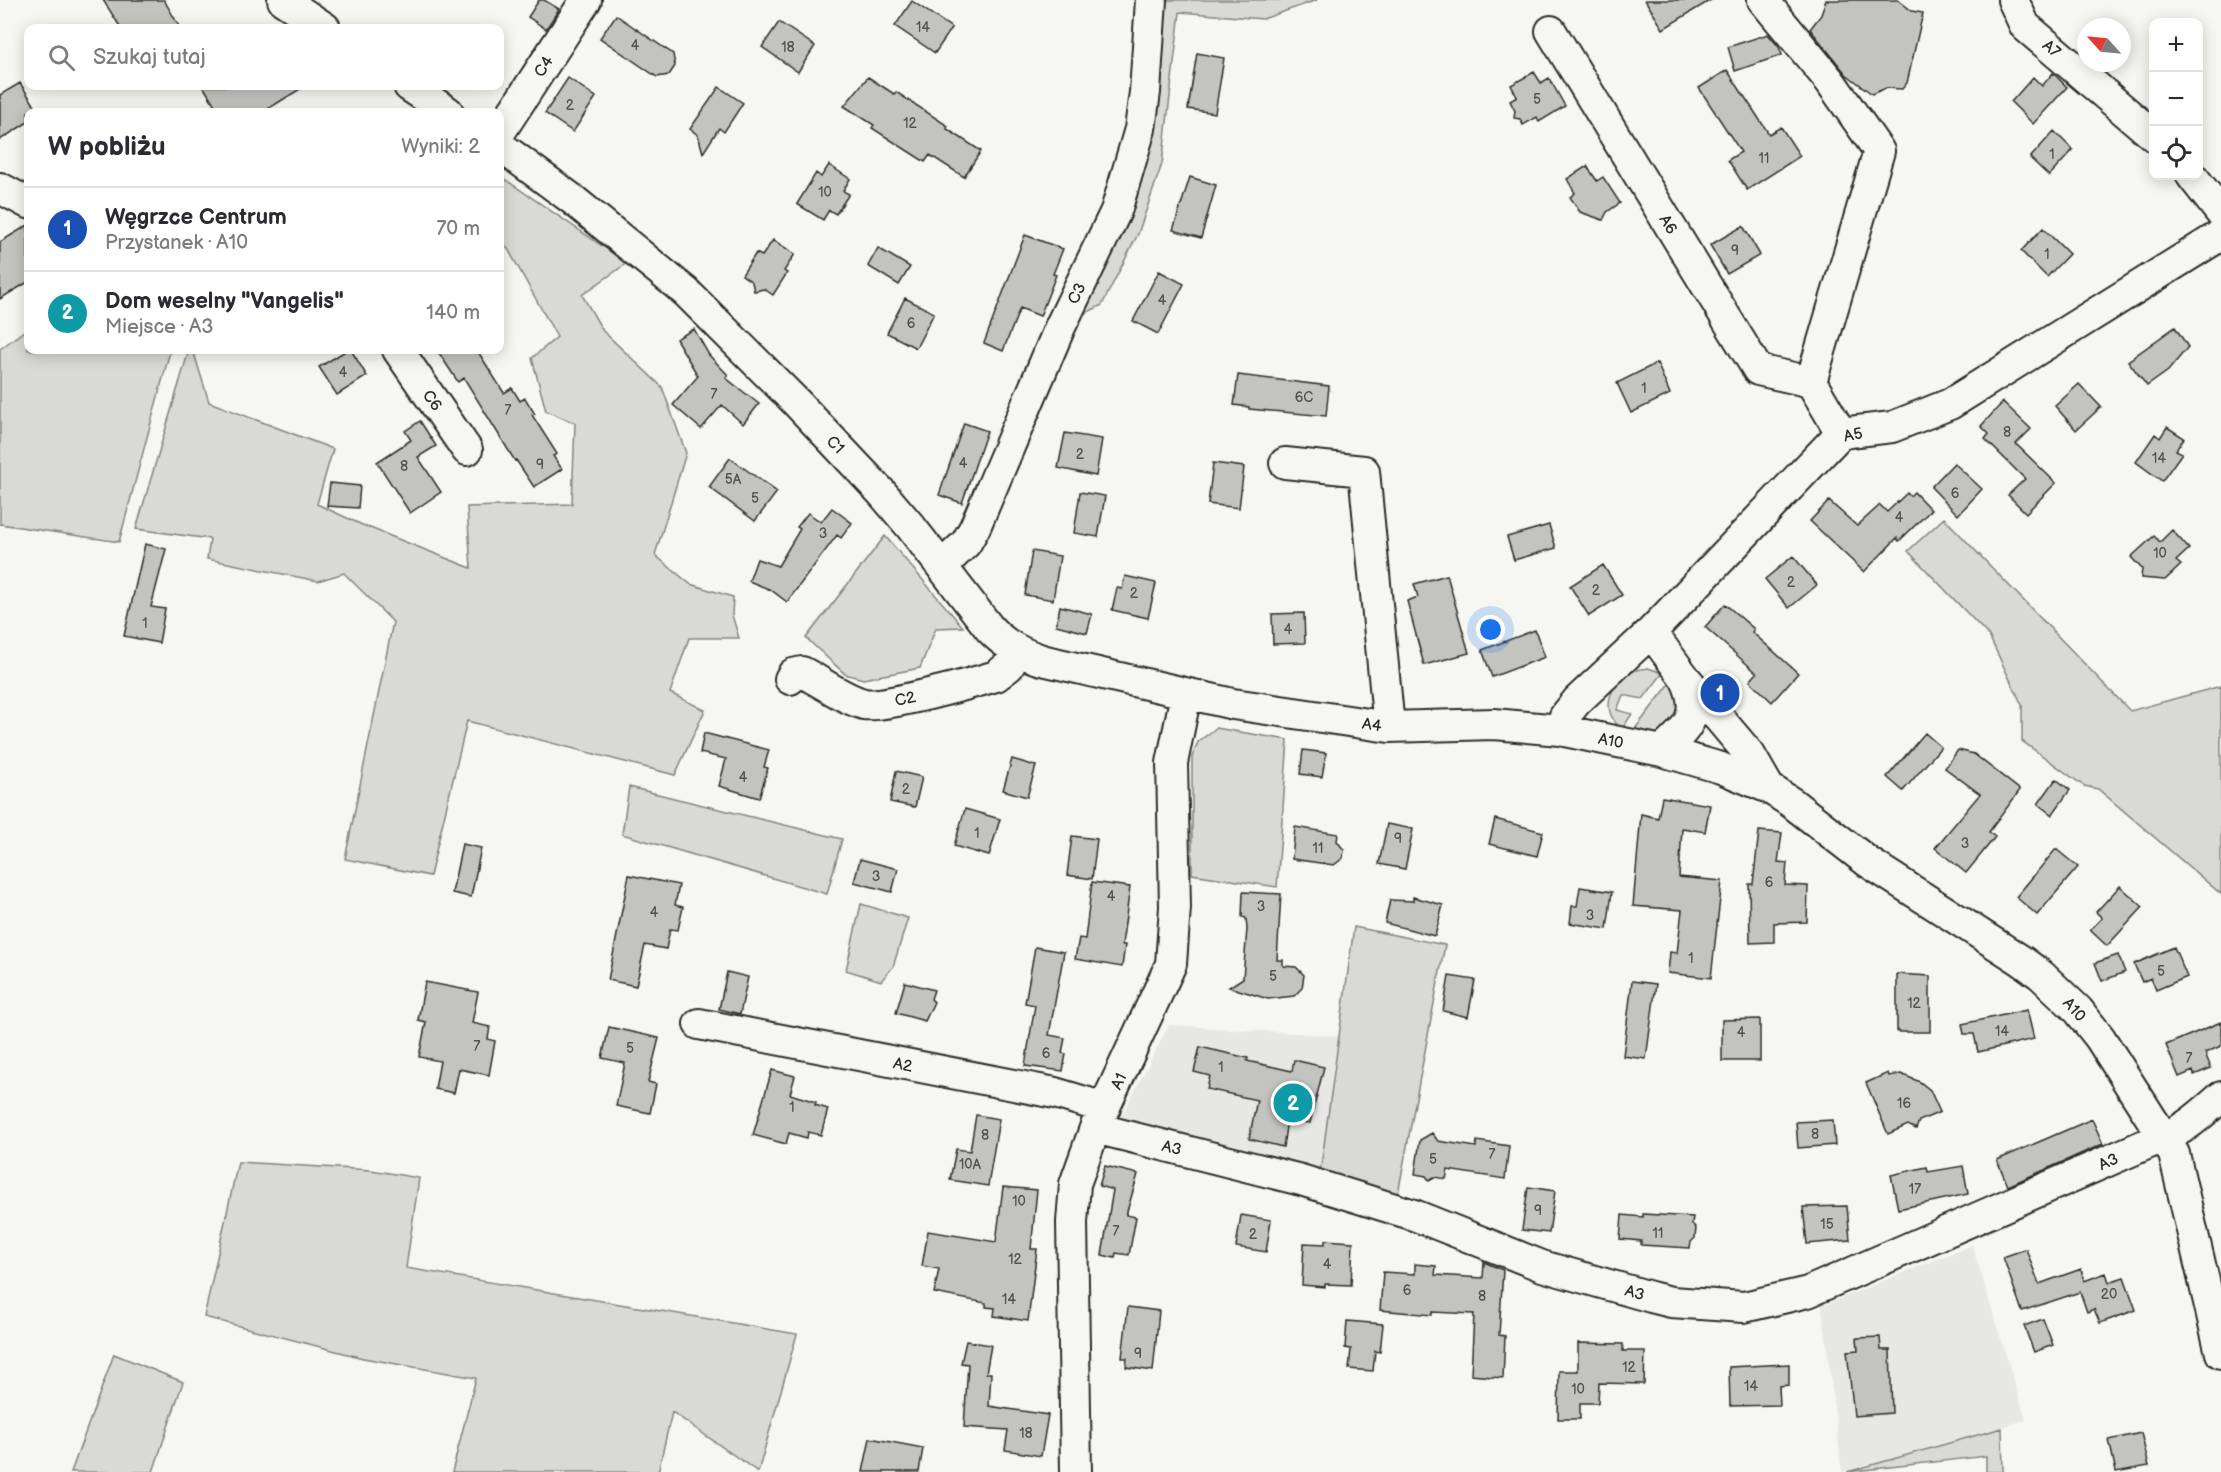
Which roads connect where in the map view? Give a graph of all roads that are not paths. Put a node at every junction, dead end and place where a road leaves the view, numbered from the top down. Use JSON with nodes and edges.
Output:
{"nodes":[{"id":1,"x":283,"y":0,"type":"edge"},
{"id":2,"x":586,"y":0,"type":"edge"},
{"id":3,"x":1150,"y":0,"type":"edge"},
{"id":4,"x":1763,"y":0,"type":"edge"},
{"id":5,"x":2013,"y":0,"type":"edge"},
{"id":6,"x":319,"y":24,"type":"edge"},
{"id":7,"x":1551,"y":31,"type":"dead end"},
{"id":8,"x":415,"y":90,"type":"edge"},
{"id":9,"x":442,"y":108,"type":"edge"},
{"id":10,"x":504,"y":126,"type":"edge"},
{"id":11,"x":2149,"y":132,"type":"edge"},
{"id":12,"x":504,"y":149,"type":"edge"},
{"id":13,"x":2195,"y":180,"type":"edge"},
{"id":14,"x":0,"y":188,"type":"edge"},
{"id":15,"x":24,"y":201,"type":"edge"},
{"id":16,"x":2221,"y":213,"type":"edge"},
{"id":17,"x":2221,"y":235,"type":"edge"},
{"id":18,"x":401,"y":354,"type":"edge"},
{"id":19,"x":1811,"y":382,"type":"junction"},
{"id":20,"x":1840,"y":433,"type":"junction"},
{"id":21,"x":468,"y":450,"type":"dead end"},
{"id":22,"x":1285,"y":463,"type":"dead end"},
{"id":23,"x":942,"y":566,"type":"junction"},
{"id":24,"x":1651,"y":632,"type":"junction"},
{"id":25,"x":1016,"y":650,"type":"junction"},
{"id":26,"x":1685,"y":678,"type":"junction"},
{"id":27,"x":790,"y":679,"type":"dead end"},
{"id":28,"x":1185,"y":694,"type":"junction"},
{"id":29,"x":1389,"y":727,"type":"junction"},
{"id":30,"x":1560,"y":730,"type":"junction"},
{"id":31,"x":1662,"y":751,"type":"junction"},
{"id":32,"x":1769,"y":788,"type":"junction"},
{"id":33,"x":699,"y":1024,"type":"dead end"},
{"id":34,"x":2221,"y":1097,"type":"edge"},
{"id":35,"x":1100,"y":1118,"type":"junction"},
{"id":36,"x":2165,"y":1139,"type":"junction"},
{"id":37,"x":2221,"y":1353,"type":"edge"},
{"id":38,"x":1076,"y":1472,"type":"edge"}],
"edges":[{"from":1,"to":6,"type":"street"},
{"from":2,"to":10,"type":"street","name":"C4"},
{"from":3,"to":23,"type":"street","name":"C3"},
{"from":4,"to":19,"type":"street"},
{"from":5,"to":11,"type":"street","name":"A7"},
{"from":7,"to":19,"type":"street","name":"A6"},
{"from":8,"to":9,"type":"street"},
{"from":12,"to":23,"type":"street","name":"C1"},
{"from":13,"to":16,"type":"street"},
{"from":14,"to":15,"type":"street"},
{"from":17,"to":20,"type":"street","name":"A5"},
{"from":18,"to":21,"type":"street","name":"C6"},
{"from":19,"to":20,"type":"street"},
{"from":20,"to":24,"type":"street","name":"A5"},
{"from":22,"to":29,"type":"street"},
{"from":23,"to":25,"type":"street","name":"C1"},
{"from":24,"to":26,"type":"street","name":"A10"},
{"from":24,"to":30,"type":"street","name":"A5"},
{"from":25,"to":27,"type":"street","name":"C2"},
{"from":25,"to":28,"type":"street","name":"C1"},
{"from":26,"to":31,"type":"street","name":"A10"},
{"from":26,"to":32,"type":"street","name":"A10"},
{"from":28,"to":29,"type":"street","name":"A4"},
{"from":28,"to":35,"type":"street","name":"A1"},
{"from":29,"to":30,"type":"street","name":"A4"},
{"from":30,"to":31,"type":"street","name":"A10"},
{"from":31,"to":32,"type":"street","name":"A10"},
{"from":32,"to":36,"type":"street","name":"A10"},
{"from":33,"to":35,"type":"street","name":"A2"},
{"from":34,"to":36,"type":"street","name":"A3"},
{"from":35,"to":36,"type":"street","name":"A3"},
{"from":35,"to":38,"type":"street","name":"A1"},
{"from":36,"to":37,"type":"street","name":"A10"}]}
